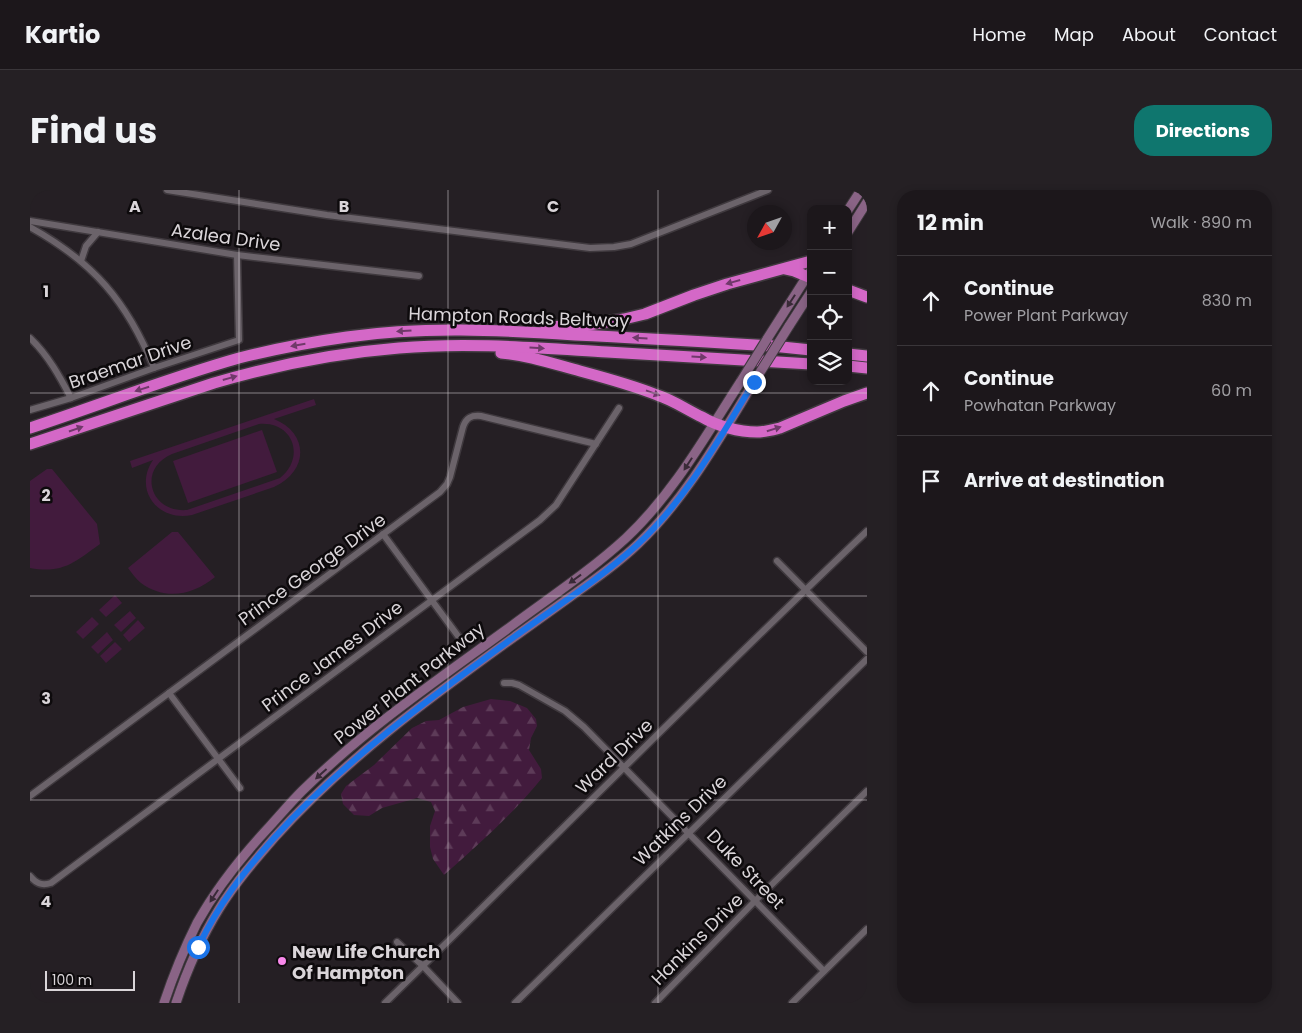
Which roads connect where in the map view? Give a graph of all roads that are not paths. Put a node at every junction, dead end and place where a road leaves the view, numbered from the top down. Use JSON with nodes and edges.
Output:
{"nodes":[{"id":1,"x":167,"y":190,"type":"edge"},
{"id":2,"x":768,"y":190,"type":"edge"},
{"id":3,"x":861,"y":190,"type":"edge"},
{"id":4,"x":867,"y":202,"type":"edge"},
{"id":5,"x":851,"y":205,"type":"edge"},
{"id":6,"x":30,"y":221,"type":"edge"},
{"id":7,"x":852,"y":226,"type":"edge"},
{"id":8,"x":30,"y":227,"type":"edge"},
{"id":9,"x":98,"y":232,"type":"junction"},
{"id":10,"x":237,"y":255,"type":"junction"},
{"id":11,"x":82,"y":261,"type":"junction"},
{"id":12,"x":807,"y":262,"type":"edge"},
{"id":13,"x":780,"y":270,"type":"junction"},
{"id":14,"x":807,"y":274,"type":"edge"},
{"id":15,"x":419,"y":276,"type":"dead end"},
{"id":16,"x":807,"y":278,"type":"edge"},
{"id":17,"x":852,"y":291,"type":"edge"},
{"id":18,"x":809,"y":295,"type":"edge"},
{"id":19,"x":867,"y":297,"type":"edge"},
{"id":20,"x":505,"y":331,"type":"junction"},
{"id":21,"x":30,"y":338,"type":"edge"},
{"id":22,"x":471,"y":345,"type":"junction"},
{"id":23,"x":807,"y":350,"type":"edge"},
{"id":24,"x":852,"y":354,"type":"edge"},
{"id":25,"x":867,"y":356,"type":"edge"},
{"id":26,"x":807,"y":364,"type":"edge"},
{"id":27,"x":852,"y":366,"type":"edge"},
{"id":28,"x":154,"y":368,"type":"junction"},
{"id":29,"x":867,"y":368,"type":"edge"},
{"id":30,"x":867,"y":393,"type":"edge"},
{"id":31,"x":71,"y":398,"type":"junction"},
{"id":32,"x":619,"y":408,"type":"dead end"},
{"id":33,"x":30,"y":410,"type":"edge"},
{"id":34,"x":714,"y":423,"type":"junction"},
{"id":35,"x":726,"y":427,"type":"junction"},
{"id":36,"x":30,"y":428,"type":"edge"},
{"id":37,"x":30,"y":444,"type":"edge"},
{"id":38,"x":596,"y":444,"type":"junction"},
{"id":39,"x":867,"y":532,"type":"edge"},
{"id":40,"x":383,"y":534,"type":"junction"},
{"id":41,"x":777,"y":561,"type":"dead end"},
{"id":42,"x":806,"y":589,"type":"junction"},
{"id":43,"x":432,"y":600,"type":"junction"},
{"id":44,"x":458,"y":636,"type":"dead end"},
{"id":45,"x":867,"y":652,"type":"edge"},
{"id":46,"x":867,"y":659,"type":"edge"},
{"id":47,"x":504,"y":683,"type":"dead end"},
{"id":48,"x":169,"y":693,"type":"junction"},
{"id":49,"x":218,"y":759,"type":"junction"},
{"id":50,"x":624,"y":767,"type":"junction"},
{"id":51,"x":240,"y":788,"type":"dead end"},
{"id":52,"x":867,"y":792,"type":"edge"},
{"id":53,"x":30,"y":796,"type":"edge"},
{"id":54,"x":689,"y":832,"type":"junction"},
{"id":55,"x":30,"y":876,"type":"edge"},
{"id":56,"x":755,"y":901,"type":"junction"},
{"id":57,"x":867,"y":929,"type":"edge"},
{"id":58,"x":397,"y":942,"type":"dead end"},
{"id":59,"x":423,"y":966,"type":"junction"},
{"id":60,"x":824,"y":971,"type":"junction"},
{"id":61,"x":164,"y":1003,"type":"edge"},
{"id":62,"x":176,"y":1003,"type":"edge"},
{"id":63,"x":384,"y":1003,"type":"edge"},
{"id":64,"x":458,"y":1003,"type":"edge"},
{"id":65,"x":515,"y":1003,"type":"edge"},
{"id":66,"x":655,"y":1003,"type":"edge"},
{"id":67,"x":792,"y":1003,"type":"edge"}],
"edges":[{"from":1,"to":2,"type":"street"},
{"from":3,"to":5,"type":"main road"},
{"from":4,"to":7,"type":"main road"},
{"from":6,"to":9,"type":"street","name":"Azalea Drive"},
{"from":8,"to":11,"type":"street"},
{"from":9,"to":10,"type":"street","name":"Azalea Drive"},
{"from":9,"to":11,"type":"street"},
{"from":10,"to":15,"type":"street","name":"Azalea Drive"},
{"from":10,"to":28,"type":"street","name":"Braemar Drive"},
{"from":11,"to":28,"type":"street"},
{"from":12,"to":13,"type":"highway"},
{"from":13,"to":14,"type":"highway"},
{"from":13,"to":20,"type":"highway","one_way":true},
{"from":16,"to":34,"type":"main road","name":"Power Plant Parkway","one_way":true,"bridge":true},
{"from":17,"to":19,"type":"highway"},
{"from":18,"to":35,"type":"main road","name":"Power Plant Parkway","bridge":true},
{"from":23,"to":20,"type":"highway","name":"Hampton Roads Beltway","one_way":true},
{"from":20,"to":36,"type":"highway","name":"Hampton Roads Beltway","one_way":true},
{"from":21,"to":31,"type":"street"},
{"from":22,"to":26,"type":"highway","name":"Hampton Roads Beltway","one_way":true},
{"from":22,"to":34,"type":"highway","one_way":true},
{"from":37,"to":22,"type":"highway","name":"Hampton Roads Beltway","one_way":true},
{"from":24,"to":25,"type":"highway"},
{"from":27,"to":29,"type":"highway"},
{"from":28,"to":31,"type":"street","name":"Braemar Drive"},
{"from":35,"to":30,"type":"highway","one_way":true},
{"from":31,"to":33,"type":"street","name":"Braemar Drive"},
{"from":32,"to":38,"type":"street","name":"Prince James Drive"},
{"from":34,"to":35,"type":"highway"},
{"from":34,"to":61,"type":"main road","name":"Power Plant Parkway","one_way":true},
{"from":35,"to":62,"type":"main road","name":"Power Plant Parkway"},
{"from":38,"to":40,"type":"street","name":"Prince George Drive"},
{"from":38,"to":43,"type":"street","name":"Prince James Drive"},
{"from":39,"to":42,"type":"street","name":"Ward Drive"},
{"from":40,"to":43,"type":"street"},
{"from":40,"to":48,"type":"street","name":"Prince George Drive"},
{"from":41,"to":42,"type":"street"},
{"from":42,"to":45,"type":"street"},
{"from":42,"to":50,"type":"street","name":"Ward Drive"},
{"from":43,"to":44,"type":"street"},
{"from":43,"to":49,"type":"street","name":"Prince James Drive"},
{"from":46,"to":54,"type":"street","name":"Watkins Drive"},
{"from":47,"to":50,"type":"street","name":"Duke Street"},
{"from":48,"to":49,"type":"street"},
{"from":48,"to":53,"type":"street","name":"Prince George Drive"},
{"from":49,"to":51,"type":"street"},
{"from":49,"to":55,"type":"street","name":"Prince James Drive"},
{"from":50,"to":54,"type":"street","name":"Duke Street"},
{"from":50,"to":59,"type":"street","name":"Ward Drive"},
{"from":52,"to":56,"type":"street","name":"Hankins Drive"},
{"from":54,"to":56,"type":"street","name":"Duke Street"},
{"from":54,"to":65,"type":"street","name":"Watkins Drive"},
{"from":56,"to":60,"type":"street","name":"Duke Street"},
{"from":56,"to":66,"type":"street","name":"Hankins Drive"},
{"from":57,"to":60,"type":"street"},
{"from":58,"to":59,"type":"street"},
{"from":59,"to":63,"type":"street","name":"Ward Drive"},
{"from":59,"to":64,"type":"street"},
{"from":60,"to":67,"type":"street"}]}
